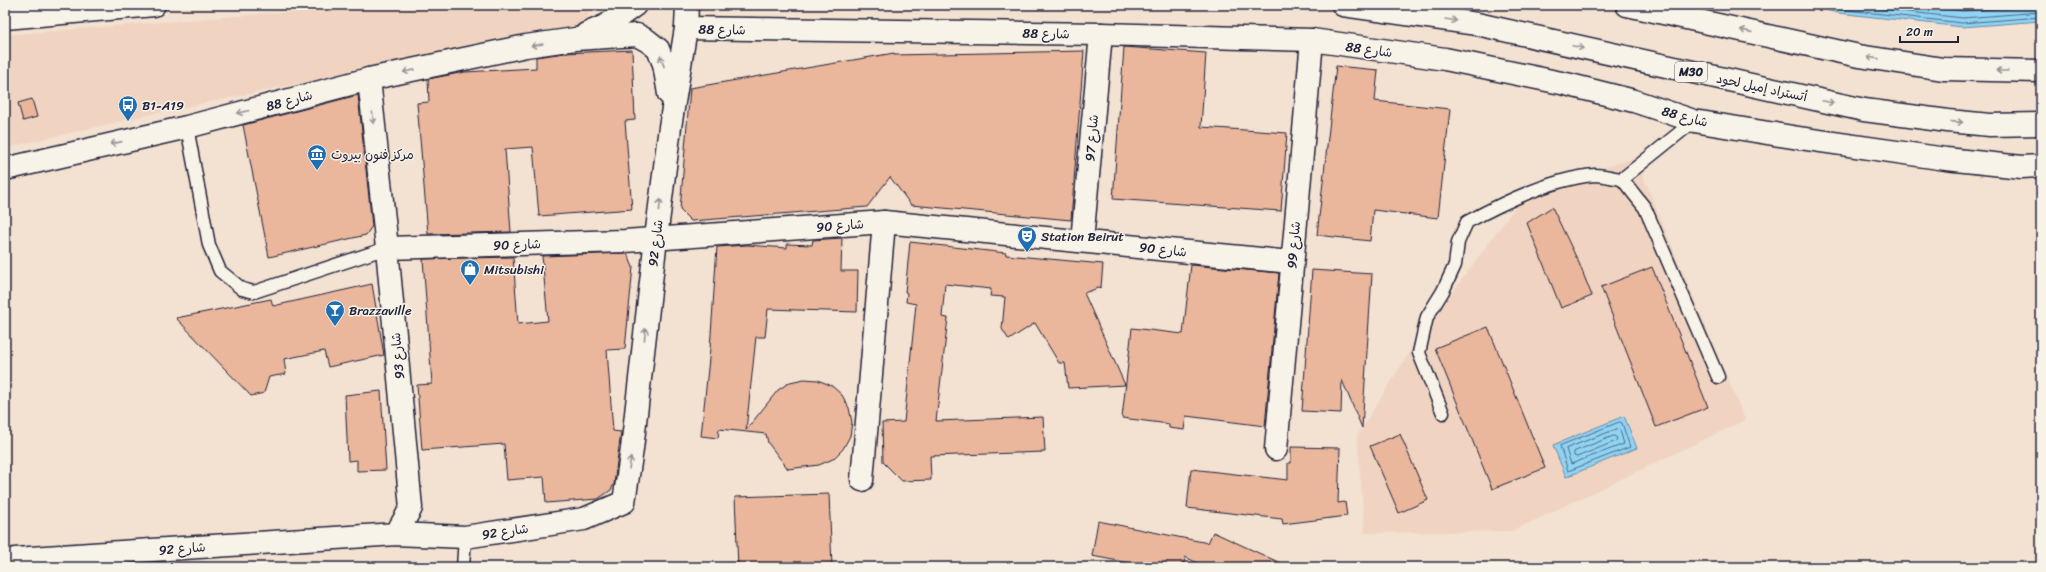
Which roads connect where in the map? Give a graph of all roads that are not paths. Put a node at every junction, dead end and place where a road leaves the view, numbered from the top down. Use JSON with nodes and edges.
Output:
{"nodes":[{"id":1,"x":154,"y":5,"type":"edge"},
{"id":2,"x":635,"y":5,"type":"edge"},
{"id":3,"x":687,"y":5,"type":"edge"},
{"id":4,"x":1343,"y":5,"type":"edge"},
{"id":5,"x":1627,"y":5,"type":"edge"},
{"id":6,"x":5,"y":18,"type":"edge"},
{"id":7,"x":686,"y":28,"type":"junction"},
{"id":8,"x":1101,"y":34,"type":"junction"},
{"id":9,"x":575,"y":39,"type":"junction"},
{"id":10,"x":1312,"y":40,"type":"junction"},
{"id":11,"x":2041,"y":71,"type":"edge"},
{"id":12,"x":369,"y":79,"type":"junction"},
{"id":13,"x":1694,"y":121,"type":"junction"},
{"id":14,"x":2041,"y":124,"type":"edge"},
{"id":15,"x":186,"y":127,"type":"junction"},
{"id":16,"x":670,"y":127,"type":"junction"},
{"id":17,"x":2041,"y":166,"type":"edge"},
{"id":18,"x":5,"y":169,"type":"edge"},
{"id":19,"x":1622,"y":179,"type":"junction"},
{"id":20,"x":884,"y":222,"type":"junction"},
{"id":21,"x":656,"y":238,"type":"junction"},
{"id":22,"x":1082,"y":241,"type":"junction"},
{"id":23,"x":387,"y":248,"type":"junction"},
{"id":24,"x":1292,"y":262,"type":"junction"},
{"id":25,"x":1718,"y":377,"type":"dead end"},
{"id":26,"x":1442,"y":413,"type":"dead end"},
{"id":27,"x":1276,"y":449,"type":"dead end"},
{"id":28,"x":862,"y":480,"type":"dead end"},
{"id":29,"x":396,"y":534,"type":"junction"},
{"id":30,"x":465,"y":537,"type":"junction"},
{"id":31,"x":5,"y":561,"type":"edge"},
{"id":32,"x":463,"y":567,"type":"edge"}],
"edges":[{"from":1,"to":6,"type":"main road"},
{"from":2,"to":9,"type":"main road"},
{"from":3,"to":7,"type":"main road"},
{"from":4,"to":14,"type":"main road","name":"أتستراد إميل لحود","number":"M30","one_way":true},
{"from":11,"to":5,"type":"main road","one_way":true},
{"from":7,"to":8,"type":"main road","name":"شارع 88"},
{"from":7,"to":16,"type":"main road"},
{"from":8,"to":10,"type":"main road","name":"شارع 88"},
{"from":8,"to":22,"type":"main road","name":"شارع 97"},
{"from":9,"to":12,"type":"main road","name":"شارع 88","one_way":true},
{"from":16,"to":9,"type":"main road","one_way":true},
{"from":10,"to":13,"type":"main road","name":"شارع 88"},
{"from":10,"to":24,"type":"main road","name":"شارع 99"},
{"from":12,"to":15,"type":"main road","name":"شارع 88","one_way":true},
{"from":12,"to":23,"type":"main road","name":"شارع 93","one_way":true},
{"from":13,"to":17,"type":"main road","name":"شارع 88"},
{"from":13,"to":19,"type":"lane"},
{"from":15,"to":18,"type":"main road","name":"شارع 88","one_way":true},
{"from":15,"to":23,"type":"lane"},
{"from":21,"to":16,"type":"main road","name":"شارع 92","one_way":true},
{"from":19,"to":25,"type":"lane"},
{"from":19,"to":26,"type":"lane"},
{"from":20,"to":21,"type":"main road","name":"شارع 90"},
{"from":20,"to":22,"type":"main road","name":"شارع 90"},
{"from":20,"to":28,"type":"main road"},
{"from":21,"to":23,"type":"main road","name":"شارع 90"},
{"from":30,"to":21,"type":"main road","name":"شارع 92","one_way":true},
{"from":22,"to":24,"type":"main road","name":"شارع 90"},
{"from":23,"to":29,"type":"main road","name":"شارع 93"},
{"from":24,"to":27,"type":"main road","name":"شارع 99"},
{"from":29,"to":30,"type":"main road","name":"شارع 92"},
{"from":29,"to":31,"type":"main road","name":"شارع 92"},
{"from":30,"to":32,"type":"lane"}]}
